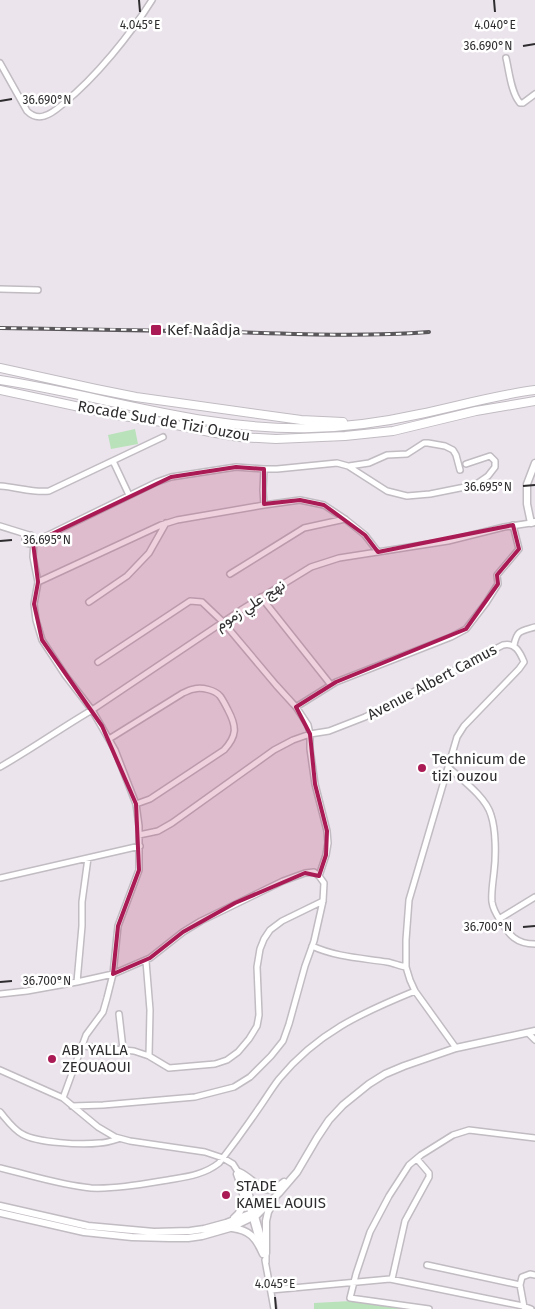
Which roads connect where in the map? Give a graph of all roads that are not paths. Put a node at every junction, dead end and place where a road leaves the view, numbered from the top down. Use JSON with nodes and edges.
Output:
{"nodes":[{"id":1,"x":152,"y":0,"type":"edge"},
{"id":2,"x":506,"y":58,"type":"dead end"},
{"id":3,"x":1,"y":68,"type":"edge"},
{"id":4,"x":535,"y":94,"type":"edge"},
{"id":5,"x":0,"y":289,"type":"edge"},
{"id":6,"x":38,"y":290,"type":"dead end"},
{"id":7,"x":0,"y":368,"type":"edge"},
{"id":8,"x":0,"y":380,"type":"edge"},
{"id":9,"x":0,"y":390,"type":"edge"},
{"id":10,"x":535,"y":390,"type":"edge"},
{"id":11,"x":535,"y":401,"type":"edge"},
{"id":12,"x":372,"y":423,"type":"junction"},
{"id":13,"x":163,"y":437,"type":"dead end"},
{"id":14,"x":114,"y":461,"type":"junction"},
{"id":15,"x":535,"y":463,"type":"edge"},
{"id":16,"x":466,"y":464,"type":"dead end"},
{"id":17,"x":348,"y":466,"type":"junction"},
{"id":18,"x":264,"y":469,"type":"junction"},
{"id":19,"x":460,"y":470,"type":"dead end"},
{"id":20,"x":0,"y":486,"type":"edge"},
{"id":21,"x":129,"y":495,"type":"junction"},
{"id":22,"x":264,"y":505,"type":"junction"},
{"id":23,"x":345,"y":519,"type":"junction"},
{"id":24,"x":533,"y":522,"type":"edge"},
{"id":25,"x":166,"y":523,"type":"junction"},
{"id":26,"x":0,"y":526,"type":"edge"},
{"id":27,"x":513,"y":526,"type":"junction"},
{"id":28,"x":30,"y":540,"type":"junction"},
{"id":29,"x":378,"y":552,"type":"junction"},
{"id":30,"x":230,"y":574,"type":"dead end"},
{"id":31,"x":38,"y":582,"type":"junction"},
{"id":32,"x":261,"y":597,"type":"junction"},
{"id":33,"x":89,"y":602,"type":"dead end"},
{"id":34,"x":223,"y":622,"type":"junction"},
{"id":35,"x":535,"y":627,"type":"edge"},
{"id":36,"x":514,"y":645,"type":"junction"},
{"id":37,"x":98,"y":662,"type":"dead end"},
{"id":38,"x":331,"y":685,"type":"junction"},
{"id":39,"x":296,"y":707,"type":"junction"},
{"id":40,"x":92,"y":710,"type":"junction"},
{"id":41,"x":310,"y":734,"type":"junction"},
{"id":42,"x":109,"y":739,"type":"junction"},
{"id":43,"x":0,"y":767,"type":"edge"},
{"id":44,"x":448,"y":767,"type":"junction"},
{"id":45,"x":136,"y":804,"type":"junction"},
{"id":46,"x":140,"y":835,"type":"junction"},
{"id":47,"x":140,"y":846,"type":"junction"},
{"id":48,"x":88,"y":858,"type":"junction"},
{"id":49,"x":319,"y":876,"type":"junction"},
{"id":50,"x":0,"y":878,"type":"edge"},
{"id":51,"x":535,"y":896,"type":"edge"},
{"id":52,"x":323,"y":901,"type":"junction"},
{"id":53,"x":499,"y":918,"type":"junction"},
{"id":54,"x":535,"y":944,"type":"edge"},
{"id":55,"x":312,"y":946,"type":"junction"},
{"id":56,"x":146,"y":960,"type":"junction"},
{"id":57,"x":406,"y":967,"type":"junction"},
{"id":58,"x":113,"y":974,"type":"junction"},
{"id":59,"x":77,"y":982,"type":"junction"},
{"id":60,"x":415,"y":991,"type":"junction"},
{"id":61,"x":0,"y":994,"type":"edge"},
{"id":62,"x":119,"y":1014,"type":"dead end"},
{"id":63,"x":535,"y":1031,"type":"edge"},
{"id":64,"x":528,"y":1032,"type":"junction"},
{"id":65,"x":535,"y":1040,"type":"edge"},
{"id":66,"x":84,"y":1046,"type":"junction"},
{"id":67,"x":456,"y":1048,"type":"junction"},
{"id":68,"x":123,"y":1049,"type":"junction"},
{"id":69,"x":149,"y":1056,"type":"junction"},
{"id":70,"x":0,"y":1070,"type":"edge"},
{"id":71,"x":63,"y":1098,"type":"junction"},
{"id":72,"x":72,"y":1106,"type":"junction"},
{"id":73,"x":0,"y":1112,"type":"edge"},
{"id":74,"x":119,"y":1138,"type":"junction"},
{"id":75,"x":535,"y":1138,"type":"edge"},
{"id":76,"x":223,"y":1158,"type":"junction"},
{"id":77,"x":417,"y":1158,"type":"junction"},
{"id":78,"x":0,"y":1168,"type":"edge"},
{"id":79,"x":297,"y":1172,"type":"junction"},
{"id":80,"x":238,"y":1173,"type":"junction"},
{"id":81,"x":279,"y":1193,"type":"junction"},
{"id":82,"x":0,"y":1206,"type":"edge"},
{"id":83,"x":0,"y":1213,"type":"edge"},
{"id":84,"x":254,"y":1214,"type":"junction"},
{"id":85,"x":228,"y":1226,"type":"junction"},
{"id":86,"x":264,"y":1253,"type":"junction"},
{"id":87,"x":427,"y":1265,"type":"dead end"},
{"id":88,"x":535,"y":1275,"type":"edge"},
{"id":89,"x":392,"y":1279,"type":"junction"},
{"id":90,"x":354,"y":1282,"type":"junction"},
{"id":91,"x":520,"y":1285,"type":"junction"},
{"id":92,"x":271,"y":1290,"type":"junction"},
{"id":93,"x":524,"y":1308,"type":"edge"},
{"id":94,"x":274,"y":1309,"type":"edge"},
{"id":95,"x":429,"y":1309,"type":"edge"},
{"id":96,"x":531,"y":1309,"type":"edge"}],
"edges":[{"from":1,"to":3,"type":"street"},
{"from":2,"to":4,"type":"street"},
{"from":5,"to":6,"type":"street"},
{"from":7,"to":12,"type":"highway"},
{"from":8,"to":12,"type":"highway","name":"Rocade Sud de Tizi Ouzou"},
{"from":9,"to":11,"type":"highway","name":"Rocade Sud de Tizi Ouzou"},
{"from":10,"to":12,"type":"highway","name":"Rocade Sud de Tizi Ouzou"},
{"from":13,"to":14,"type":"street"},
{"from":14,"to":20,"type":"street"},
{"from":14,"to":21,"type":"street"},
{"from":15,"to":24,"type":"main road"},
{"from":16,"to":17,"type":"street"},
{"from":17,"to":18,"type":"street"},
{"from":17,"to":19,"type":"street"},
{"from":18,"to":21,"type":"street"},
{"from":18,"to":22,"type":"street"},
{"from":21,"to":28,"type":"street"},
{"from":22,"to":23,"type":"street"},
{"from":22,"to":25,"type":"street"},
{"from":23,"to":29,"type":"street"},
{"from":23,"to":30,"type":"street"},
{"from":24,"to":27,"type":"street","name":"نهج علي زموم"},
{"from":25,"to":31,"type":"street"},
{"from":25,"to":33,"type":"street"},
{"from":26,"to":28,"type":"street"},
{"from":27,"to":29,"type":"street","name":"نهج علي زموم"},
{"from":27,"to":38,"type":"street"},
{"from":28,"to":31,"type":"street"},
{"from":29,"to":32,"type":"street","name":"نهج علي زموم"},
{"from":31,"to":40,"type":"street"},
{"from":32,"to":34,"type":"street","name":"نهج علي زموم"},
{"from":32,"to":38,"type":"street"},
{"from":34,"to":37,"type":"street"},
{"from":34,"to":39,"type":"street"},
{"from":34,"to":40,"type":"street","name":"نهج علي زموم"},
{"from":35,"to":36,"type":"street"},
{"from":36,"to":41,"type":"street","name":"Avenue Albert Camus"},
{"from":36,"to":44,"type":"street","name":"Avenue Albert Camus"},
{"from":38,"to":39,"type":"street"},
{"from":39,"to":41,"type":"street"},
{"from":40,"to":42,"type":"street"},
{"from":40,"to":43,"type":"street","name":"نهج علي زموم"},
{"from":41,"to":46,"type":"street","name":"Avenue Albert Camus"},
{"from":41,"to":49,"type":"street"},
{"from":42,"to":45,"type":"street"},
{"from":42,"to":45,"type":"street"},
{"from":44,"to":53,"type":"street"},
{"from":44,"to":57,"type":"street","name":"Avenue Albert Camus"},
{"from":45,"to":46,"type":"street"},
{"from":46,"to":47,"type":"street"},
{"from":47,"to":48,"type":"street"},
{"from":47,"to":58,"type":"street"},
{"from":48,"to":50,"type":"street"},
{"from":48,"to":59,"type":"street"},
{"from":49,"to":52,"type":"street"},
{"from":49,"to":56,"type":"street"},
{"from":51,"to":53,"type":"street"},
{"from":52,"to":55,"type":"street"},
{"from":52,"to":69,"type":"street"},
{"from":53,"to":54,"type":"street"},
{"from":55,"to":57,"type":"street"},
{"from":55,"to":72,"type":"street"},
{"from":56,"to":58,"type":"street"},
{"from":56,"to":69,"type":"street"},
{"from":57,"to":60,"type":"street","name":"Avenue Albert Camus"},
{"from":58,"to":59,"type":"street"},
{"from":58,"to":66,"type":"street"},
{"from":59,"to":61,"type":"street"},
{"from":60,"to":67,"type":"street","name":"Avenue Albert Camus"},
{"from":60,"to":76,"type":"street"},
{"from":62,"to":68,"type":"street"},
{"from":63,"to":64,"type":"main road"},
{"from":64,"to":65,"type":"street"},
{"from":64,"to":67,"type":"main road"},
{"from":66,"to":68,"type":"street"},
{"from":66,"to":71,"type":"street"},
{"from":67,"to":79,"type":"main road"},
{"from":68,"to":69,"type":"street"},
{"from":70,"to":71,"type":"street"},
{"from":71,"to":72,"type":"street"},
{"from":72,"to":74,"type":"street"},
{"from":73,"to":74,"type":"street"},
{"from":74,"to":76,"type":"street"},
{"from":75,"to":77,"type":"street"},
{"from":76,"to":78,"type":"street"},
{"from":76,"to":80,"type":"street"},
{"from":77,"to":89,"type":"street"},
{"from":77,"to":90,"type":"street"},
{"from":79,"to":80,"type":"main road"},
{"from":79,"to":81,"type":"main road"},
{"from":80,"to":84,"type":"street"},
{"from":80,"to":85,"type":"main road"},
{"from":81,"to":84,"type":"main road"},
{"from":81,"to":86,"type":"main road"},
{"from":82,"to":85,"type":"main road"},
{"from":83,"to":85,"type":"main road"},
{"from":84,"to":85,"type":"main road"},
{"from":84,"to":86,"type":"street"},
{"from":85,"to":86,"type":"main road"},
{"from":86,"to":92,"type":"street"},
{"from":87,"to":91,"type":"street"},
{"from":88,"to":91,"type":"street"},
{"from":89,"to":90,"type":"street"},
{"from":89,"to":93,"type":"street"},
{"from":90,"to":92,"type":"street"},
{"from":90,"to":95,"type":"street"},
{"from":91,"to":93,"type":"street"},
{"from":92,"to":94,"type":"street"},
{"from":93,"to":96,"type":"street"}]}
